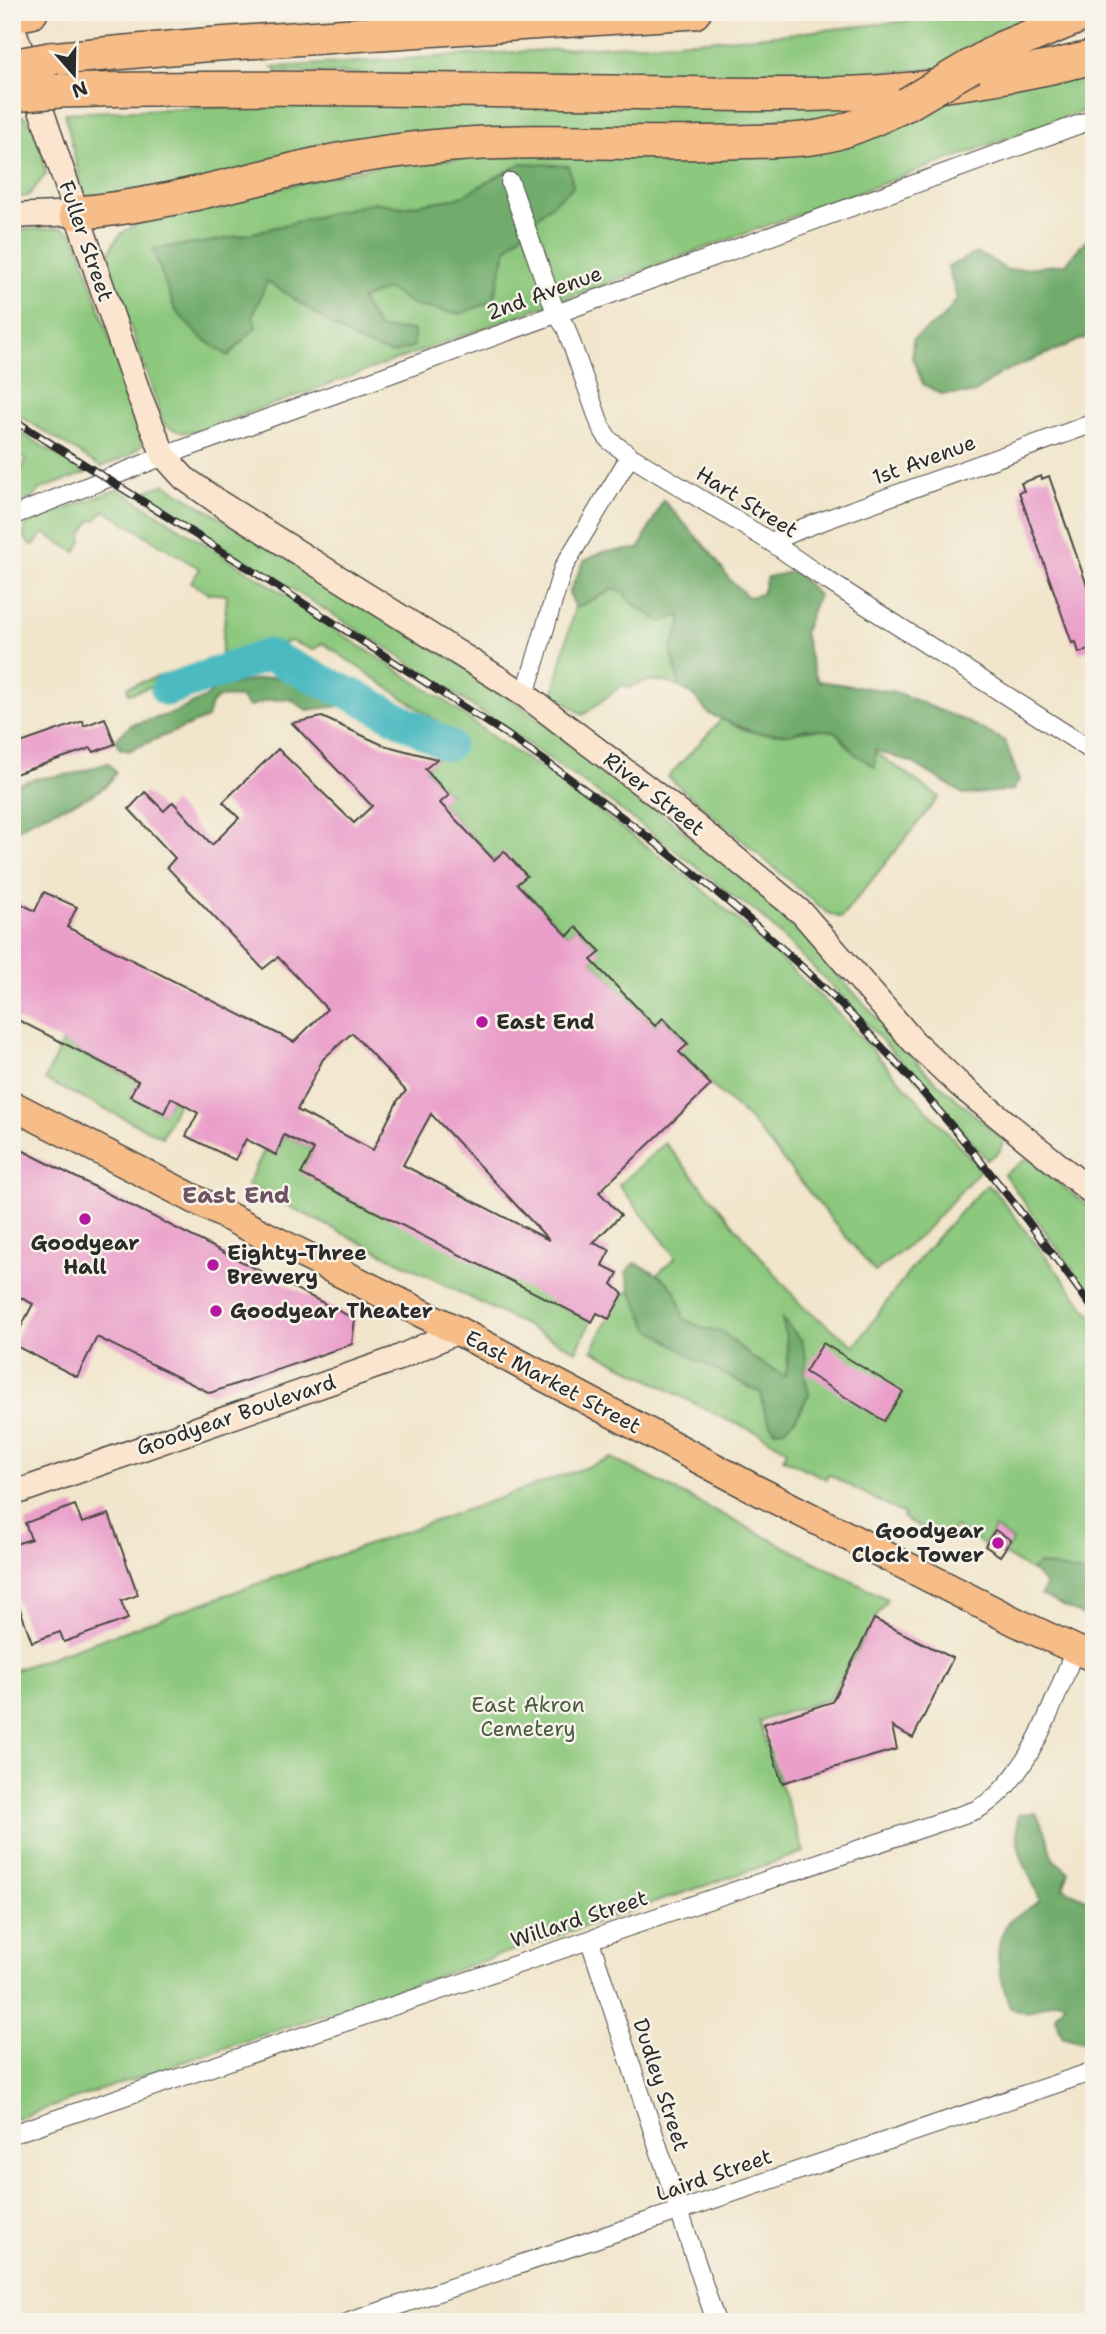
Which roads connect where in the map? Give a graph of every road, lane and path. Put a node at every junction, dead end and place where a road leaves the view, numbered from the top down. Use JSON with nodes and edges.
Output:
{"nodes":[{"id":1,"x":31,"y":12,"type":"edge"},
{"id":2,"x":694,"y":12,"type":"edge"},
{"id":3,"x":1090,"y":12,"type":"edge"},
{"id":4,"x":12,"y":15,"type":"edge"},
{"id":5,"x":12,"y":25,"type":"edge"},
{"id":6,"x":1094,"y":57,"type":"edge"},
{"id":7,"x":12,"y":66,"type":"edge"},
{"id":8,"x":12,"y":95,"type":"edge"},
{"id":9,"x":1094,"y":119,"type":"edge"},
{"id":10,"x":510,"y":182,"type":"dead end"},
{"id":11,"x":76,"y":213,"type":"junction"},
{"id":12,"x":12,"y":216,"type":"edge"},
{"id":13,"x":556,"y":313,"type":"junction"},
{"id":14,"x":1094,"y":423,"type":"edge"},
{"id":15,"x":163,"y":456,"type":"junction"},
{"id":16,"x":630,"y":456,"type":"junction"},
{"id":17,"x":12,"y":516,"type":"edge"},
{"id":18,"x":771,"y":542,"type":"junction"},
{"id":19,"x":525,"y":695,"type":"junction"},
{"id":20,"x":1094,"y":752,"type":"edge"},
{"id":21,"x":12,"y":1105,"type":"edge"},
{"id":22,"x":1094,"y":1194,"type":"edge"},
{"id":23,"x":458,"y":1331,"type":"junction"},
{"id":24,"x":12,"y":1494,"type":"edge"},
{"id":25,"x":1085,"y":1653,"type":"edge"},
{"id":26,"x":590,"y":1941,"type":"junction"},
{"id":27,"x":1094,"y":2071,"type":"edge"},
{"id":28,"x":12,"y":2133,"type":"edge"},
{"id":29,"x":678,"y":2210,"type":"junction"},
{"id":30,"x":349,"y":2322,"type":"edge"},
{"id":31,"x":716,"y":2322,"type":"edge"}],
"edges":[{"from":1,"to":4,"type":"highway"},
{"from":2,"to":7,"type":"highway","bridge":true},
{"from":3,"to":11,"type":"highway","bridge":true},
{"from":5,"to":11,"type":"street","name":"Fuller Street"},
{"from":6,"to":8,"type":"highway","bridge":true},
{"from":9,"to":13,"type":"street","name":"2nd Avenue"},
{"from":10,"to":13,"type":"street","name":"Hart Street"},
{"from":11,"to":12,"type":"street"},
{"from":11,"to":15,"type":"street","name":"Fuller Street"},
{"from":13,"to":15,"type":"street","name":"2nd Avenue"},
{"from":13,"to":16,"type":"street","name":"Hart Street"},
{"from":14,"to":18,"type":"street","name":"1st Avenue"},
{"from":15,"to":17,"type":"street","name":"2nd Avenue"},
{"from":15,"to":19,"type":"street","name":"River Street"},
{"from":16,"to":18,"type":"street","name":"Hart Street"},
{"from":16,"to":19,"type":"street"},
{"from":18,"to":20,"type":"street","name":"Hart Street"},
{"from":19,"to":22,"type":"street","name":"River Street"},
{"from":21,"to":23,"type":"main road","name":"East Market Street"},
{"from":23,"to":24,"type":"street","name":"Goodyear Boulevard"},
{"from":23,"to":25,"type":"main road","name":"East Market Street"},
{"from":25,"to":26,"type":"street","name":"Willard Street"},
{"from":26,"to":28,"type":"street","name":"Willard Street"},
{"from":26,"to":29,"type":"street","name":"Dudley Street"},
{"from":27,"to":29,"type":"street","name":"Laird Street"},
{"from":29,"to":30,"type":"street","name":"Laird Street"},
{"from":29,"to":31,"type":"street","name":"Dudley Street"}]}
